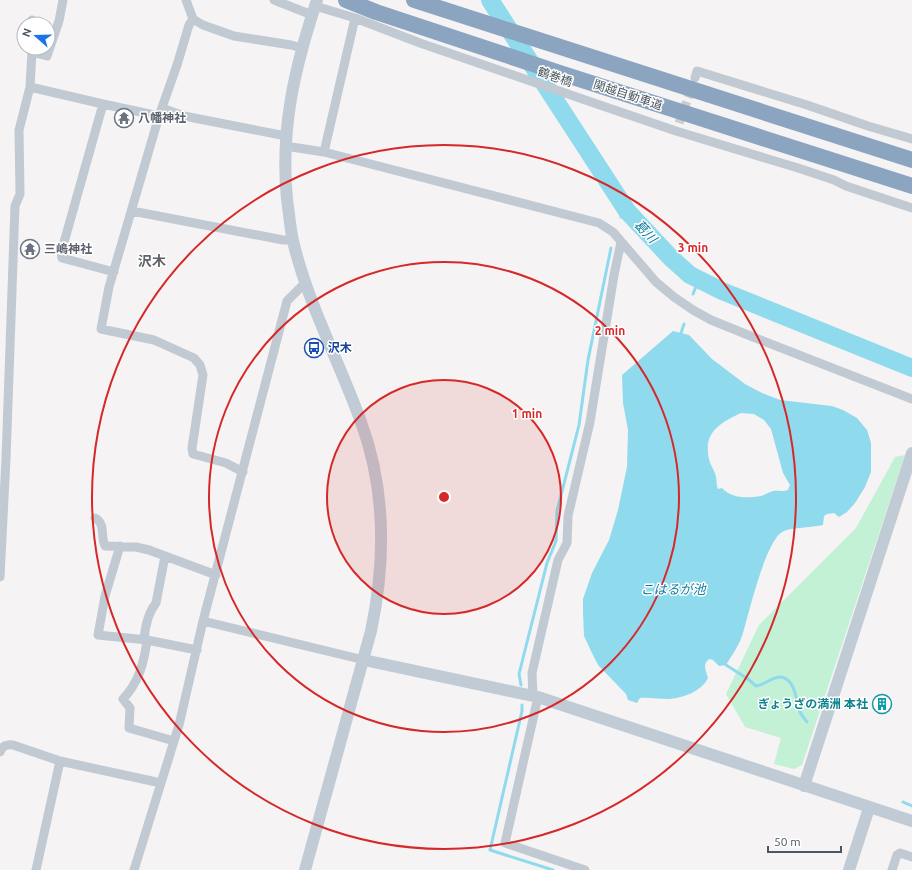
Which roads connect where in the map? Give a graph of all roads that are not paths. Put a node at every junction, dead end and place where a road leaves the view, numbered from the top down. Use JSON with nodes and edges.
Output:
{"nodes":[{"id":1,"x":63,"y":0,"type":"edge"},
{"id":2,"x":186,"y":0,"type":"edge"},
{"id":3,"x":274,"y":0,"type":"edge"},
{"id":4,"x":346,"y":0,"type":"edge"},
{"id":5,"x":414,"y":0,"type":"edge"},
{"id":6,"x":315,"y":7,"type":"edge"},
{"id":7,"x":355,"y":18,"type":"junction"},
{"id":8,"x":193,"y":19,"type":"junction"},
{"id":9,"x":56,"y":30,"type":"edge"},
{"id":10,"x":302,"y":48,"type":"junction"},
{"id":11,"x":32,"y":56,"type":"edge"},
{"id":12,"x":695,"y":78,"type":"dead end"},
{"id":13,"x":30,"y":87,"type":"junction"},
{"id":14,"x":102,"y":104,"type":"junction"},
{"id":15,"x":161,"y":112,"type":"junction"},
{"id":16,"x":912,"y":139,"type":"edge"},
{"id":17,"x":285,"y":141,"type":"junction"},
{"id":18,"x":324,"y":152,"type":"junction"},
{"id":19,"x":912,"y":160,"type":"edge"},
{"id":20,"x":912,"y":186,"type":"edge"},
{"id":21,"x":912,"y":208,"type":"edge"},
{"id":22,"x":132,"y":211,"type":"junction"},
{"id":23,"x":293,"y":240,"type":"junction"},
{"id":24,"x":621,"y":242,"type":"junction"},
{"id":25,"x":114,"y":272,"type":"junction"},
{"id":26,"x":305,"y":283,"type":"junction"},
{"id":27,"x":912,"y":399,"type":"edge"},
{"id":28,"x":912,"y":453,"type":"edge"},
{"id":29,"x":243,"y":472,"type":"junction"},
{"id":30,"x":95,"y":518,"type":"dead end"},
{"id":31,"x":120,"y":546,"type":"junction"},
{"id":32,"x":165,"y":556,"type":"junction"},
{"id":33,"x":216,"y":575,"type":"junction"},
{"id":34,"x":0,"y":576,"type":"edge"},
{"id":35,"x":203,"y":621,"type":"junction"},
{"id":36,"x":146,"y":640,"type":"junction"},
{"id":37,"x":197,"y":650,"type":"junction"},
{"id":38,"x":364,"y":660,"type":"junction"},
{"id":39,"x":535,"y":696,"type":"junction"},
{"id":40,"x":174,"y":741,"type":"junction"},
{"id":41,"x":0,"y":752,"type":"edge"},
{"id":42,"x":60,"y":761,"type":"junction"},
{"id":43,"x":162,"y":783,"type":"junction"},
{"id":44,"x":804,"y":786,"type":"junction"},
{"id":45,"x":869,"y":808,"type":"junction"},
{"id":46,"x":912,"y":821,"type":"edge"},
{"id":47,"x":912,"y":857,"type":"edge"},
{"id":48,"x":36,"y":870,"type":"edge"},
{"id":49,"x":134,"y":870,"type":"edge"},
{"id":50,"x":305,"y":870,"type":"edge"},
{"id":51,"x":585,"y":870,"type":"edge"},
{"id":52,"x":849,"y":870,"type":"edge"},
{"id":53,"x":892,"y":870,"type":"edge"}],
"edges":[{"from":1,"to":9,"type":"street"},
{"from":2,"to":8,"type":"street"},
{"from":3,"to":6,"type":"street","name":"鶴巻橋"},
{"from":4,"to":20,"type":"highway","name":"関越自動車道"},
{"from":5,"to":19,"type":"highway","name":"関越自動車道"},
{"from":6,"to":7,"type":"street","name":"鶴巻橋"},
{"from":6,"to":10,"type":"street"},
{"from":7,"to":18,"type":"street"},
{"from":7,"to":21,"type":"street","name":"鶴巻橋"},
{"from":8,"to":10,"type":"street"},
{"from":8,"to":15,"type":"street"},
{"from":10,"to":17,"type":"street"},
{"from":11,"to":13,"type":"street"},
{"from":12,"to":16,"type":"street"},
{"from":13,"to":14,"type":"street"},
{"from":13,"to":34,"type":"street"},
{"from":14,"to":15,"type":"street"},
{"from":14,"to":25,"type":"street"},
{"from":15,"to":17,"type":"street"},
{"from":15,"to":22,"type":"street"},
{"from":17,"to":18,"type":"street"},
{"from":17,"to":23,"type":"street"},
{"from":18,"to":24,"type":"street"},
{"from":22,"to":23,"type":"street"},
{"from":22,"to":25,"type":"street"},
{"from":23,"to":26,"type":"street"},
{"from":24,"to":27,"type":"street"},
{"from":24,"to":39,"type":"street"},
{"from":25,"to":29,"type":"street"},
{"from":26,"to":29,"type":"street"},
{"from":26,"to":38,"type":"street"},
{"from":28,"to":44,"type":"street"},
{"from":29,"to":33,"type":"street"},
{"from":30,"to":31,"type":"street"},
{"from":31,"to":32,"type":"street"},
{"from":31,"to":36,"type":"street"},
{"from":32,"to":33,"type":"street"},
{"from":32,"to":36,"type":"street"},
{"from":33,"to":35,"type":"street"},
{"from":35,"to":37,"type":"street"},
{"from":35,"to":38,"type":"street"},
{"from":36,"to":37,"type":"street"},
{"from":36,"to":40,"type":"street"},
{"from":37,"to":40,"type":"street"},
{"from":38,"to":39,"type":"street"},
{"from":38,"to":50,"type":"street"},
{"from":39,"to":44,"type":"street"},
{"from":39,"to":51,"type":"street"},
{"from":40,"to":43,"type":"street"},
{"from":41,"to":42,"type":"street"},
{"from":42,"to":43,"type":"street"},
{"from":42,"to":48,"type":"street"},
{"from":43,"to":49,"type":"street"},
{"from":44,"to":45,"type":"street"},
{"from":45,"to":46,"type":"street"},
{"from":45,"to":52,"type":"street"},
{"from":47,"to":53,"type":"street"}]}
